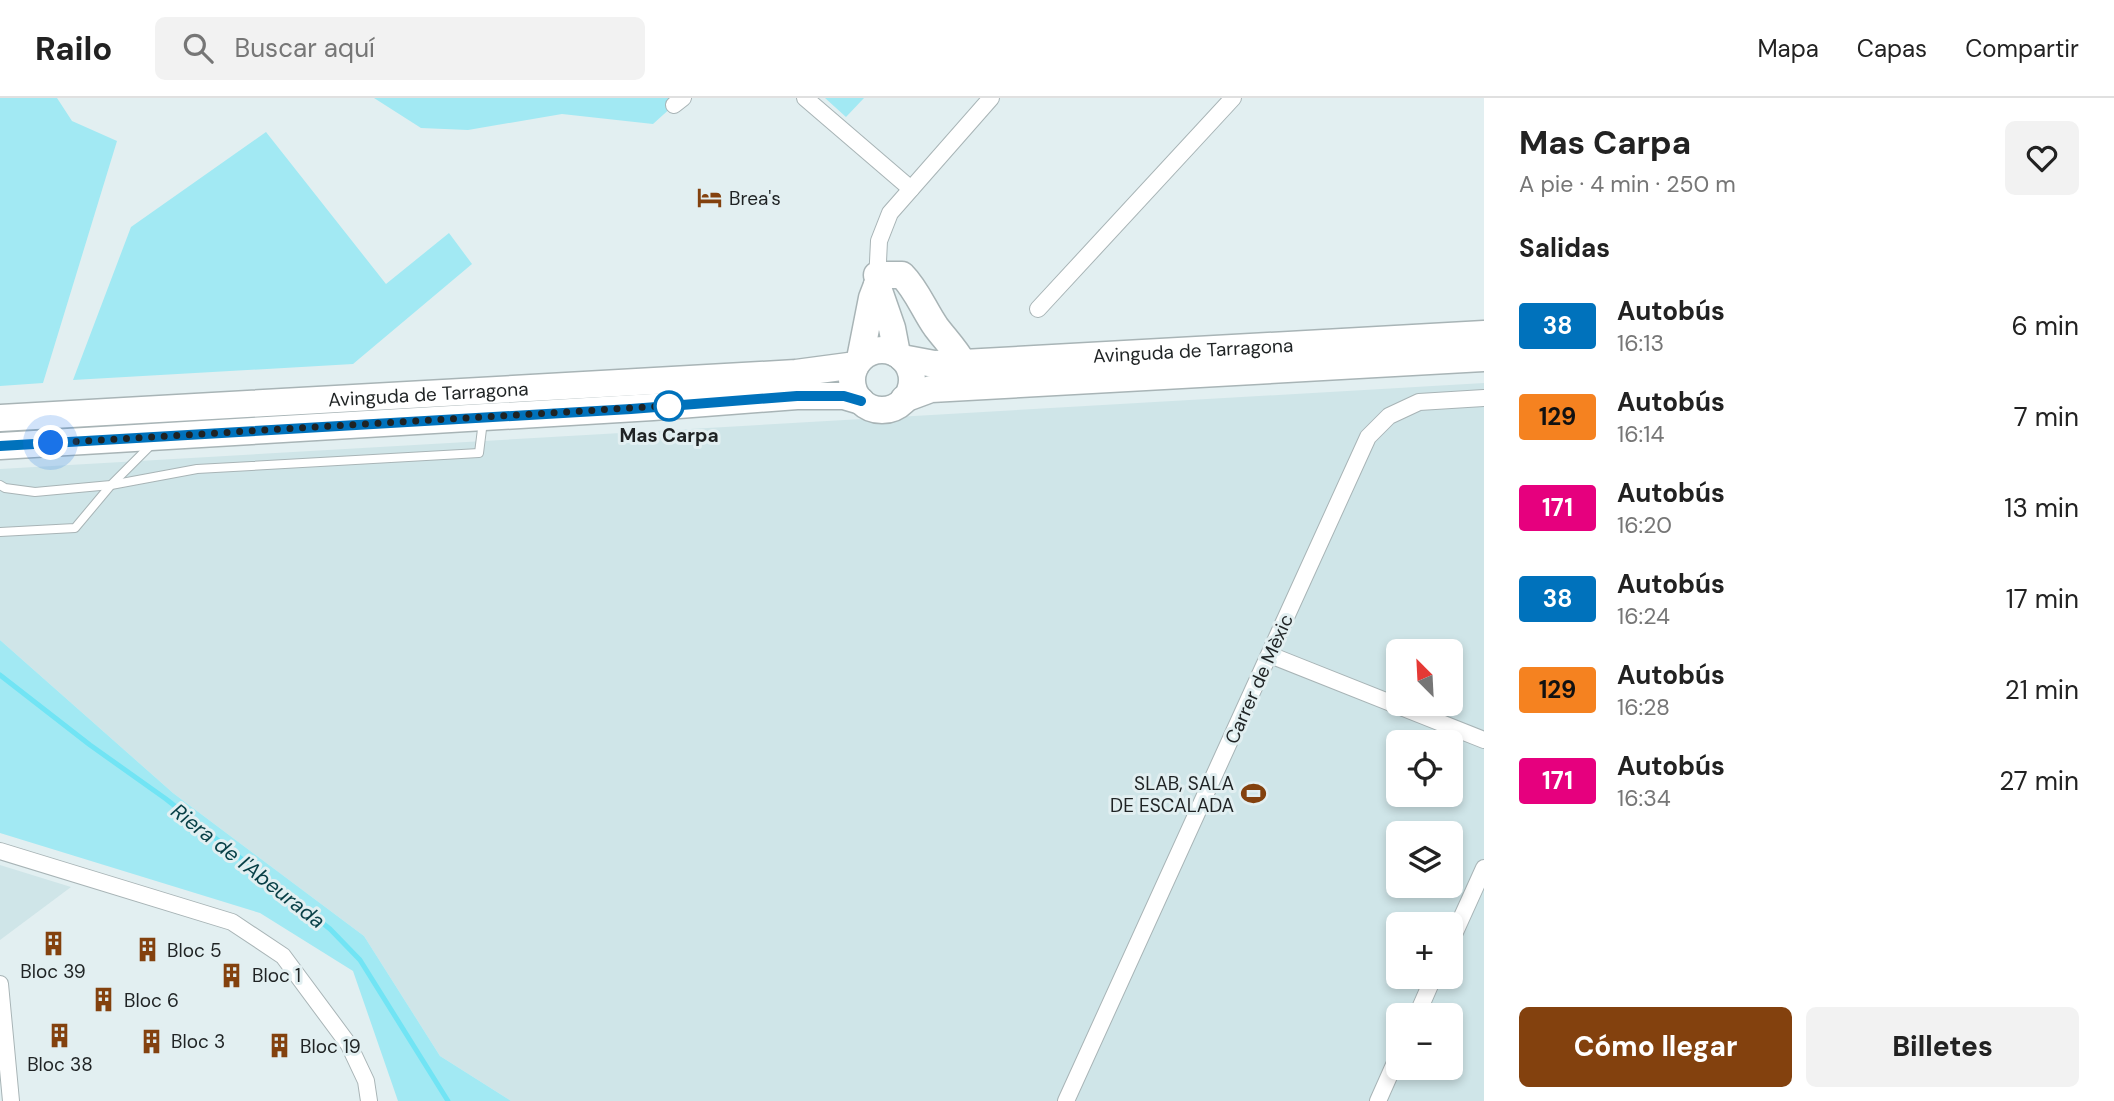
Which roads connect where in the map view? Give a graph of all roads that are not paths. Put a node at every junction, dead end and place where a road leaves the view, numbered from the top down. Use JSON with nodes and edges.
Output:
{"nodes":[{"id":1,"x":805,"y":98,"type":"edge"},
{"id":2,"x":991,"y":98,"type":"edge"},
{"id":3,"x":1233,"y":98,"type":"edge"},
{"id":4,"x":911,"y":189,"type":"junction"},
{"id":5,"x":877,"y":280,"type":"junction"},
{"id":6,"x":1038,"y":309,"type":"dead end"},
{"id":7,"x":1484,"y":334,"type":"edge"},
{"id":8,"x":899,"y":356,"type":"junction"},
{"id":9,"x":1484,"y":358,"type":"edge"},
{"id":10,"x":858,"y":362,"type":"junction"},
{"id":11,"x":963,"y":363,"type":"junction"},
{"id":12,"x":1484,"y":398,"type":"edge"},
{"id":13,"x":904,"y":400,"type":"junction"},
{"id":14,"x":861,"y":401,"type":"junction"},
{"id":15,"x":483,"y":417,"type":"junction"},
{"id":16,"x":0,"y":418,"type":"edge"},
{"id":17,"x":152,"y":437,"type":"junction"},
{"id":18,"x":0,"y":446,"type":"edge"},
{"id":19,"x":0,"y":485,"type":"edge"},
{"id":20,"x":111,"y":485,"type":"junction"},
{"id":21,"x":0,"y":531,"type":"edge"},
{"id":22,"x":1270,"y":655,"type":"junction"},
{"id":23,"x":1484,"y":740,"type":"edge"},
{"id":24,"x":0,"y":851,"type":"edge"},
{"id":25,"x":1484,"y":868,"type":"edge"},
{"id":26,"x":1463,"y":914,"type":"edge"},
{"id":27,"x":0,"y":984,"type":"edge"},
{"id":28,"x":1387,"y":1080,"type":"edge"},
{"id":29,"x":10,"y":1101,"type":"edge"},
{"id":30,"x":369,"y":1101,"type":"edge"},
{"id":31,"x":1066,"y":1101,"type":"edge"},
{"id":32,"x":1378,"y":1101,"type":"edge"}],
"edges":[{"from":1,"to":4,"type":"street"},
{"from":2,"to":4,"type":"street"},
{"from":3,"to":6,"type":"street"},
{"from":4,"to":5,"type":"street"},
{"from":5,"to":8,"type":"main road"},
{"from":5,"to":10,"type":"main road"},
{"from":5,"to":11,"type":"main road"},
{"from":7,"to":11,"type":"main road","name":"Avinguda de Tarragona"},
{"from":8,"to":10,"type":"main road"},
{"from":8,"to":11,"type":"main road","name":"Avinguda de Tarragona"},
{"from":8,"to":13,"type":"main road"},
{"from":9,"to":13,"type":"main road","name":"Avinguda de Tarragona"},
{"from":10,"to":14,"type":"main road"},
{"from":10,"to":16,"type":"main road","name":"Avinguda de Tarragona"},
{"from":12,"to":22,"type":"street","name":"Carrer de Mèxic"},
{"from":13,"to":14,"type":"main road"},
{"from":14,"to":15,"type":"main road","name":"Avinguda de Tarragona"},
{"from":15,"to":17,"type":"main road","name":"Avinguda de Tarragona"},
{"from":15,"to":20,"type":"lane"},
{"from":17,"to":18,"type":"main road","name":"Avinguda de Tarragona"},
{"from":17,"to":20,"type":"lane"},
{"from":19,"to":20,"type":"lane"},
{"from":20,"to":21,"type":"lane"},
{"from":22,"to":23,"type":"street"},
{"from":22,"to":31,"type":"street","name":"Carrer de Mèxic"},
{"from":24,"to":30,"type":"street"},
{"from":25,"to":26,"type":"street"},
{"from":27,"to":29,"type":"street"},
{"from":28,"to":32,"type":"street"}]}
